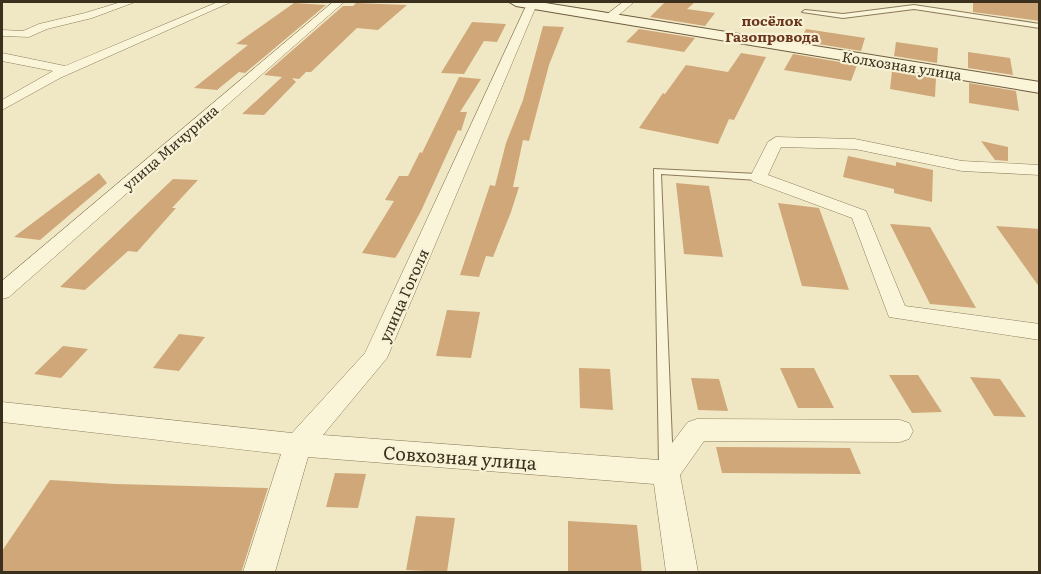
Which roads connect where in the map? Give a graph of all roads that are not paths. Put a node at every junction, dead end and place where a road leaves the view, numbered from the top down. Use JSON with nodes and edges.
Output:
{"nodes":[{"id":1,"x":130,"y":2,"type":"edge"},
{"id":2,"x":226,"y":2,"type":"edge"},
{"id":3,"x":339,"y":2,"type":"edge"},
{"id":4,"x":629,"y":2,"type":"edge"},
{"id":5,"x":524,"y":3,"type":"edge"},
{"id":6,"x":805,"y":12,"type":"dead end"},
{"id":7,"x":610,"y":17,"type":"junction"},
{"id":8,"x":1040,"y":26,"type":"edge"},
{"id":9,"x":2,"y":33,"type":"edge"},
{"id":10,"x":2,"y":57,"type":"edge"},
{"id":11,"x":66,"y":70,"type":"junction"},
{"id":12,"x":1040,"y":88,"type":"edge"},
{"id":13,"x":2,"y":106,"type":"edge"},
{"id":14,"x":1040,"y":171,"type":"edge"},
{"id":15,"x":758,"y":177,"type":"junction"},
{"id":16,"x":2,"y":292,"type":"edge"},
{"id":17,"x":1040,"y":332,"type":"edge"},
{"id":18,"x":2,"y":412,"type":"edge"},
{"id":19,"x":900,"y":431,"type":"dead end"},
{"id":20,"x":298,"y":445,"type":"junction"},
{"id":21,"x":666,"y":472,"type":"junction"},
{"id":22,"x":259,"y":573,"type":"edge"},
{"id":23,"x":682,"y":573,"type":"edge"}],
"edges":[{"from":1,"to":9,"type":"street"},
{"from":2,"to":11,"type":"street"},
{"from":3,"to":16,"type":"street","name":"улица Мичурина"},
{"from":4,"to":7,"type":"street"},
{"from":5,"to":7,"type":"main road","name":"Колхозная улица"},
{"from":5,"to":20,"type":"street","name":"улица Гоголя"},
{"from":6,"to":8,"type":"lane"},
{"from":7,"to":12,"type":"main road","name":"Колхозная улица"},
{"from":10,"to":11,"type":"street"},
{"from":11,"to":13,"type":"street"},
{"from":14,"to":15,"type":"street"},
{"from":15,"to":17,"type":"street"},
{"from":15,"to":21,"type":"lane"},
{"from":18,"to":20,"type":"street","name":"Совхозная улица"},
{"from":19,"to":21,"type":"street"},
{"from":20,"to":21,"type":"street","name":"Совхозная улица"},
{"from":20,"to":22,"type":"street","name":"улица Гоголя"},
{"from":21,"to":23,"type":"street"}]}
